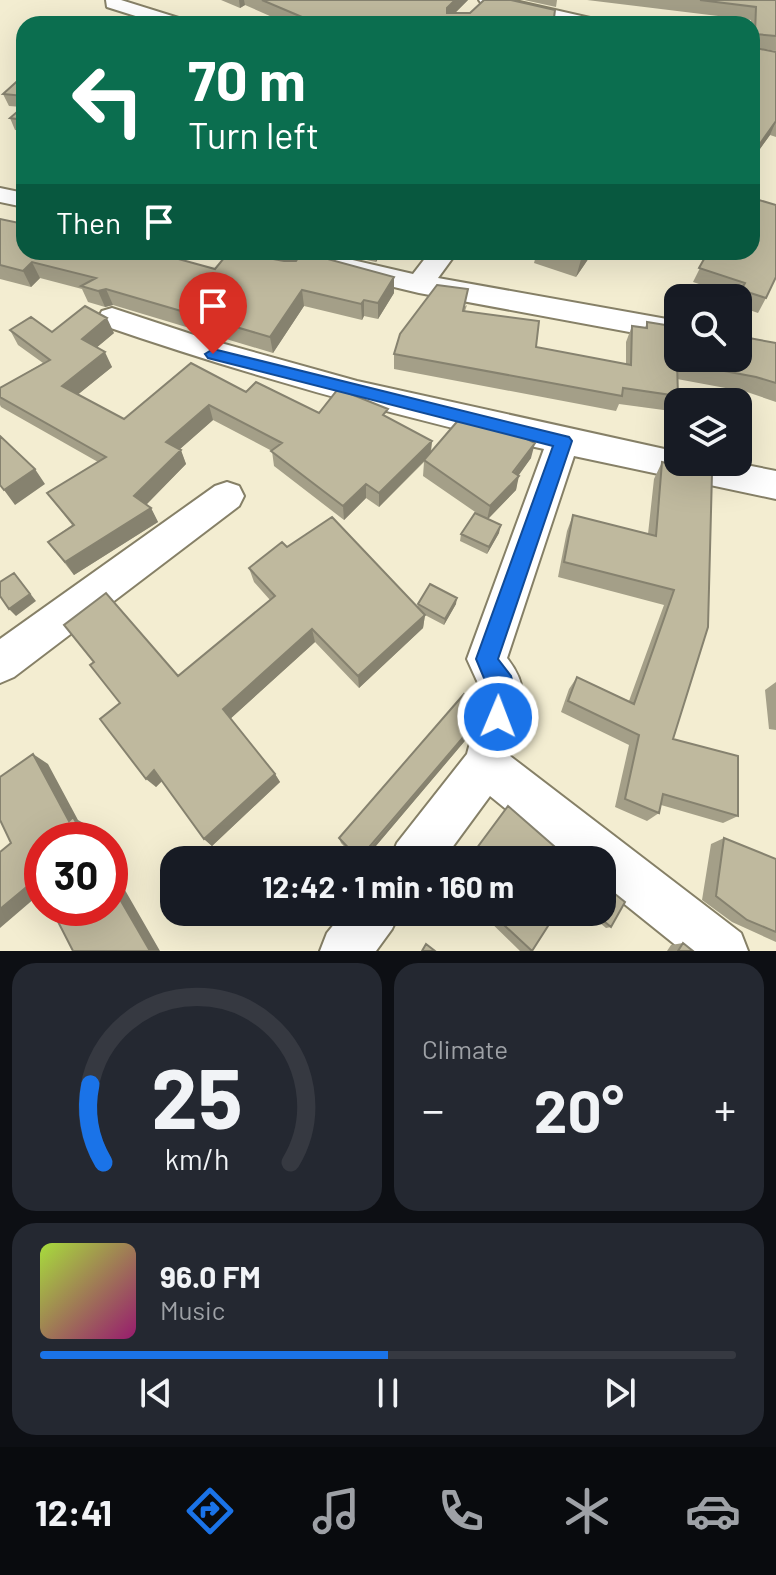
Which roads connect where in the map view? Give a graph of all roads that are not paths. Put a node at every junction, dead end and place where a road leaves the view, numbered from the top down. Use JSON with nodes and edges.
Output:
{"nodes":[{"id":1,"x":113,"y":3,"type":"dead end"},
{"id":2,"x":481,"y":3,"type":"edge"},
{"id":3,"x":154,"y":16,"type":"edge"},
{"id":4,"x":550,"y":16,"type":"edge"},
{"id":5,"x":316,"y":260,"type":"edge"},
{"id":6,"x":438,"y":260,"type":"edge"},
{"id":7,"x":419,"y":284,"type":"junction"},
{"id":8,"x":112,"y":318,"type":"dead end"},
{"id":9,"x":664,"y":328,"type":"edge"},
{"id":10,"x":563,"y":441,"type":"junction"},
{"id":11,"x":776,"y":485,"type":"edge"},
{"id":12,"x":227,"y":496,"type":"dead end"},
{"id":13,"x":0,"y":663,"type":"edge"},
{"id":14,"x":486,"y":765,"type":"junction"},
{"id":15,"x":425,"y":846,"type":"edge"},
{"id":16,"x":364,"y":926,"type":"edge"},
{"id":17,"x":345,"y":951,"type":"edge"},
{"id":18,"x":723,"y":951,"type":"edge"}],
"edges":[{"from":1,"to":3,"type":"street"},
{"from":2,"to":4,"type":"street"},
{"from":5,"to":7,"type":"street"},
{"from":6,"to":7,"type":"street"},
{"from":7,"to":9,"type":"street"},
{"from":8,"to":10,"type":"street"},
{"from":10,"to":11,"type":"street"},
{"from":10,"to":14,"type":"street"},
{"from":12,"to":13,"type":"street"},
{"from":14,"to":15,"type":"street"},
{"from":14,"to":18,"type":"street"},
{"from":16,"to":17,"type":"street"}]}
